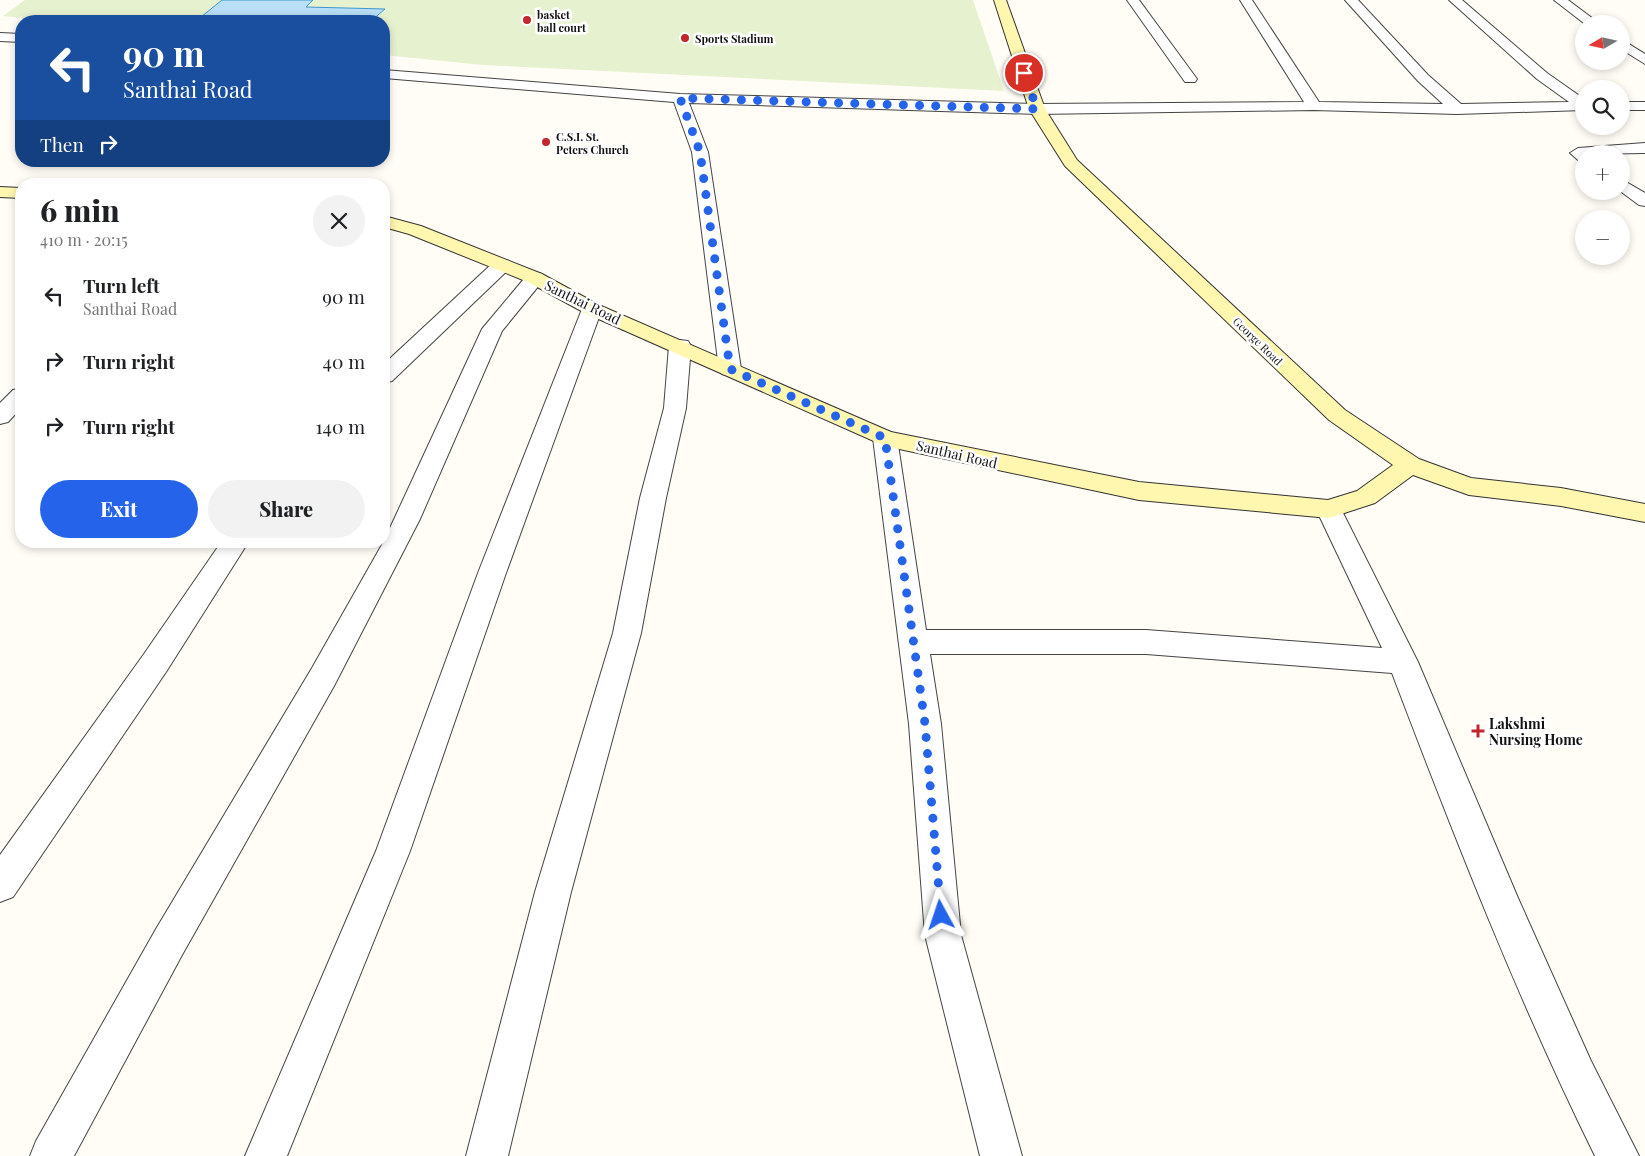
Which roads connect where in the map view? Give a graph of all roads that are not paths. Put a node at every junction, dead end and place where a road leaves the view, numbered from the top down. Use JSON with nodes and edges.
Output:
{"nodes":[{"id":1,"x":1000,"y":0,"type":"edge"},
{"id":2,"x":1133,"y":0,"type":"edge"},
{"id":3,"x":1246,"y":0,"type":"edge"},
{"id":4,"x":1351,"y":0,"type":"edge"},
{"id":5,"x":1455,"y":0,"type":"edge"},
{"id":6,"x":1560,"y":0,"type":"edge"},
{"id":7,"x":1581,"y":15,"type":"edge"},
{"id":8,"x":0,"y":37,"type":"edge"},
{"id":9,"x":15,"y":38,"type":"edge"},
{"id":10,"x":1630,"y":49,"type":"edge"},
{"id":11,"x":1645,"y":60,"type":"edge"},
{"id":12,"x":390,"y":74,"type":"edge"},
{"id":13,"x":1190,"y":79,"type":"dead end"},
{"id":14,"x":680,"y":98,"type":"junction"},
{"id":15,"x":1575,"y":100,"type":"edge"},
{"id":16,"x":1314,"y":106,"type":"junction"},
{"id":17,"x":1575,"y":106,"type":"edge"},
{"id":18,"x":1630,"y":106,"type":"edge"},
{"id":19,"x":1645,"y":106,"type":"edge"},
{"id":20,"x":1037,"y":109,"type":"junction"},
{"id":21,"x":1457,"y":109,"type":"junction"},
{"id":22,"x":1645,"y":148,"type":"edge"},
{"id":23,"x":1630,"y":149,"type":"edge"},
{"id":24,"x":1630,"y":190,"type":"edge"},
{"id":25,"x":0,"y":192,"type":"edge"},
{"id":26,"x":15,"y":192,"type":"edge"},
{"id":27,"x":1645,"y":201,"type":"edge"},
{"id":28,"x":390,"y":223,"type":"edge"},
{"id":29,"x":502,"y":265,"type":"junction"},
{"id":30,"x":535,"y":278,"type":"junction"},
{"id":31,"x":592,"y":309,"type":"junction"},
{"id":32,"x":680,"y":346,"type":"junction"},
{"id":33,"x":730,"y":369,"type":"junction"},
{"id":34,"x":390,"y":370,"type":"edge"},
{"id":35,"x":15,"y":401,"type":"edge"},
{"id":36,"x":0,"y":417,"type":"edge"},
{"id":37,"x":885,"y":438,"type":"junction"},
{"id":38,"x":1410,"y":465,"type":"junction"},
{"id":39,"x":1328,"y":509,"type":"junction"},
{"id":40,"x":1645,"y":512,"type":"edge"},
{"id":41,"x":231,"y":548,"type":"edge"},
{"id":42,"x":915,"y":642,"type":"junction"},
{"id":43,"x":1403,"y":662,"type":"junction"},
{"id":44,"x":0,"y":885,"type":"edge"},
{"id":45,"x":51,"y":1156,"type":"edge"},
{"id":46,"x":266,"y":1156,"type":"edge"},
{"id":47,"x":487,"y":1156,"type":"edge"},
{"id":48,"x":1000,"y":1156,"type":"edge"},
{"id":49,"x":1618,"y":1156,"type":"edge"}],
"edges":[{"from":1,"to":20,"type":"main road","name":"George Road"},
{"from":2,"to":13,"type":"street"},
{"from":3,"to":16,"type":"street"},
{"from":4,"to":21,"type":"street"},
{"from":5,"to":15,"type":"street"},
{"from":6,"to":7,"type":"street"},
{"from":8,"to":9,"type":"street"},
{"from":10,"to":11,"type":"street"},
{"from":12,"to":14,"type":"street"},
{"from":14,"to":20,"type":"street"},
{"from":14,"to":33,"type":"street"},
{"from":16,"to":20,"type":"street"},
{"from":16,"to":21,"type":"street"},
{"from":17,"to":21,"type":"street"},
{"from":18,"to":19,"type":"street"},
{"from":20,"to":38,"type":"main road","name":"George Road"},
{"from":22,"to":23,"type":"street"},
{"from":24,"to":27,"type":"street"},
{"from":25,"to":26,"type":"main road"},
{"from":28,"to":29,"type":"main road","name":"Santhai Road"},
{"from":29,"to":30,"type":"main road","name":"Santhai Road"},
{"from":29,"to":34,"type":"street"},
{"from":30,"to":31,"type":"main road","name":"Santhai Road"},
{"from":30,"to":45,"type":"street"},
{"from":31,"to":32,"type":"main road","name":"Santhai Road"},
{"from":31,"to":46,"type":"street"},
{"from":32,"to":33,"type":"main road","name":"Santhai Road"},
{"from":32,"to":47,"type":"street"},
{"from":33,"to":37,"type":"main road","name":"Santhai Road"},
{"from":35,"to":36,"type":"street"},
{"from":37,"to":39,"type":"main road","name":"Santhai Road"},
{"from":37,"to":42,"type":"street"},
{"from":38,"to":39,"type":"main road","name":"Santhai Road"},
{"from":38,"to":40,"type":"main road","name":"George Road"},
{"from":39,"to":43,"type":"street"},
{"from":41,"to":44,"type":"street"},
{"from":42,"to":43,"type":"street"},
{"from":42,"to":48,"type":"street"},
{"from":43,"to":49,"type":"street"}]}
